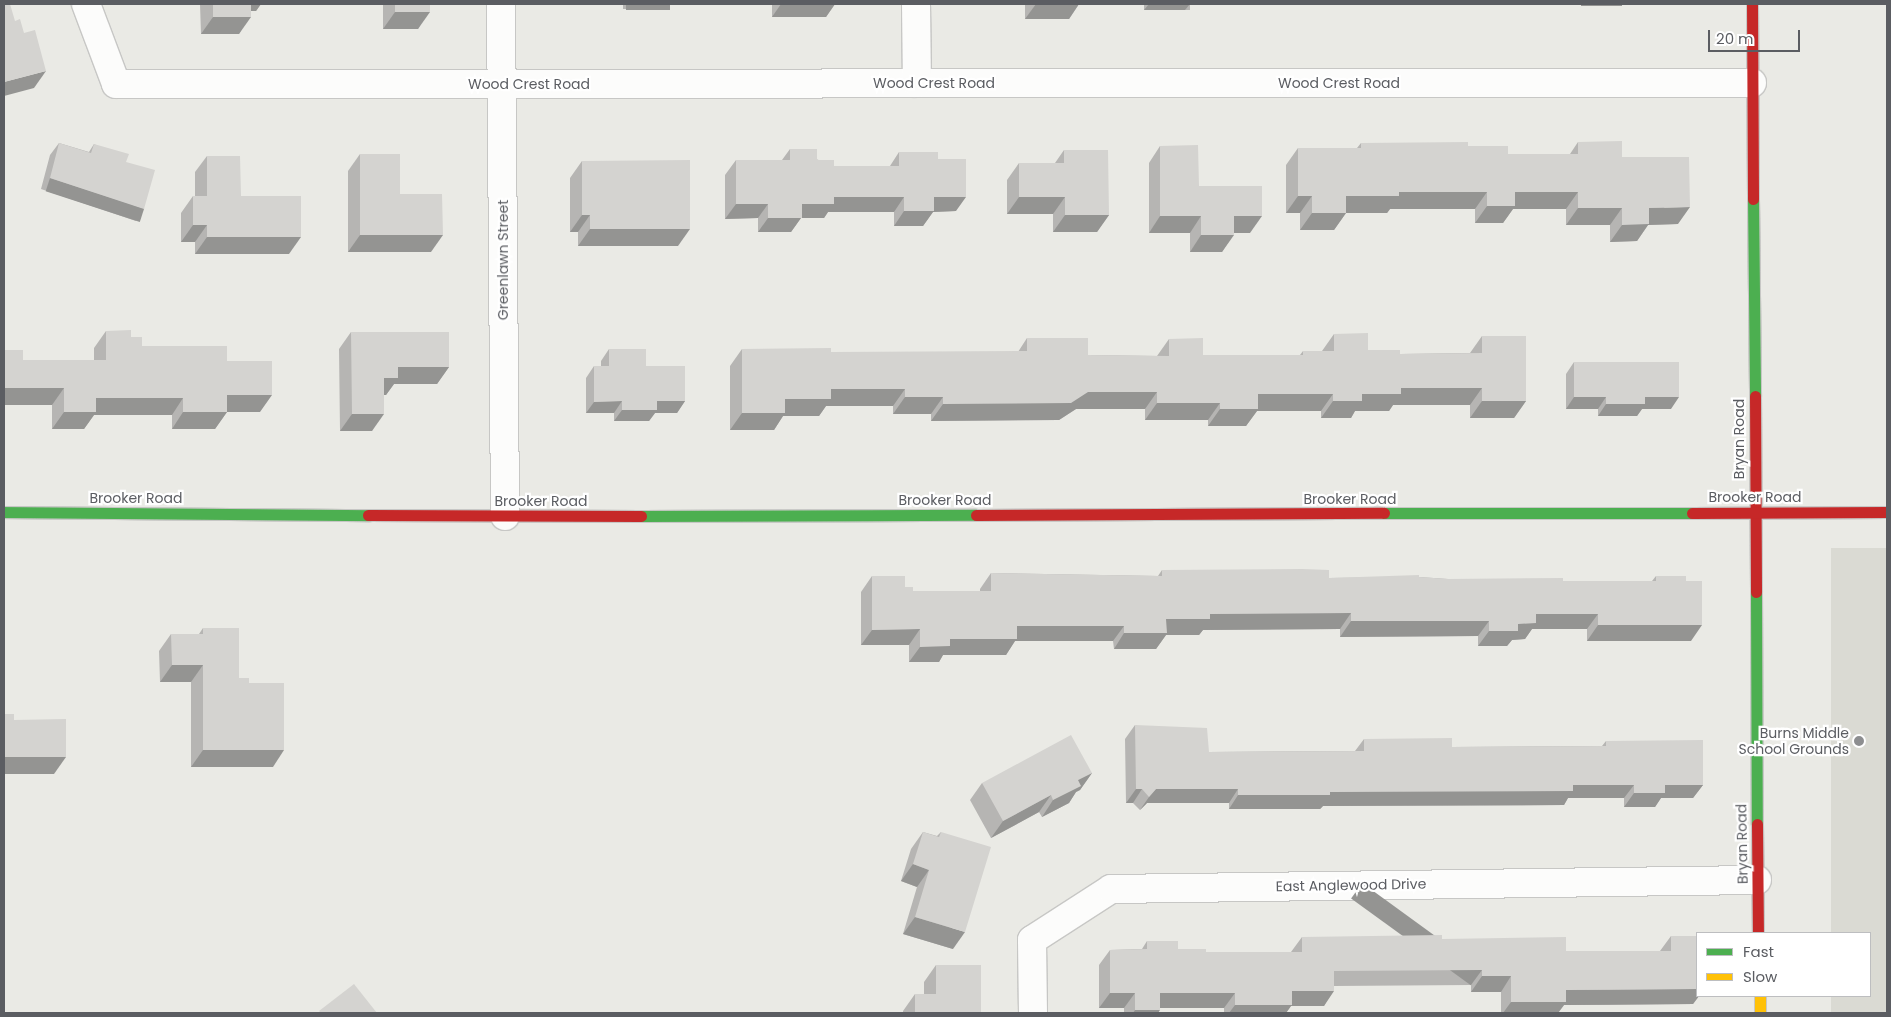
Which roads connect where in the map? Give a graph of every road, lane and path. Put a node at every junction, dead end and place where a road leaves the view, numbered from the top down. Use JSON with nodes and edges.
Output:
{"nodes":[{"id":1,"x":86,"y":4,"type":"edge"},
{"id":2,"x":501,"y":4,"type":"edge"},
{"id":3,"x":916,"y":4,"type":"edge"},
{"id":4,"x":1752,"y":4,"type":"edge"},
{"id":5,"x":917,"y":83,"type":"junction"},
{"id":6,"x":1752,"y":83,"type":"junction"},
{"id":7,"x":502,"y":84,"type":"junction"},
{"id":8,"x":4,"y":512,"type":"edge"},
{"id":9,"x":1887,"y":512,"type":"edge"},
{"id":10,"x":1755,"y":513,"type":"junction"},
{"id":11,"x":505,"y":516,"type":"junction"},
{"id":12,"x":1757,"y":880,"type":"junction"},
{"id":13,"x":1758,"y":932,"type":"edge"},
{"id":14,"x":1760,"y":997,"type":"edge"},
{"id":15,"x":1033,"y":1013,"type":"edge"},
{"id":16,"x":1760,"y":1013,"type":"edge"}],
"edges":[{"from":1,"to":7,"type":"street","name":"Wood Crest Road"},
{"from":2,"to":7,"type":"street","name":"Greenlawn Street"},
{"from":3,"to":5,"type":"street"},
{"from":4,"to":6,"type":"street","name":"Bryan Road"},
{"from":5,"to":6,"type":"street","name":"Wood Crest Road"},
{"from":5,"to":7,"type":"street","name":"Wood Crest Road"},
{"from":6,"to":10,"type":"street","name":"Bryan Road"},
{"from":7,"to":11,"type":"street","name":"Greenlawn Street"},
{"from":8,"to":11,"type":"street","name":"Brooker Road"},
{"from":9,"to":10,"type":"street","name":"Brooker Road"},
{"from":10,"to":11,"type":"street","name":"Brooker Road"},
{"from":10,"to":12,"type":"street","name":"Bryan Road"},
{"from":12,"to":13,"type":"street","name":"Bryan Road"},
{"from":12,"to":15,"type":"street","name":"East Anglewood Drive"},
{"from":14,"to":16,"type":"street"}]}
